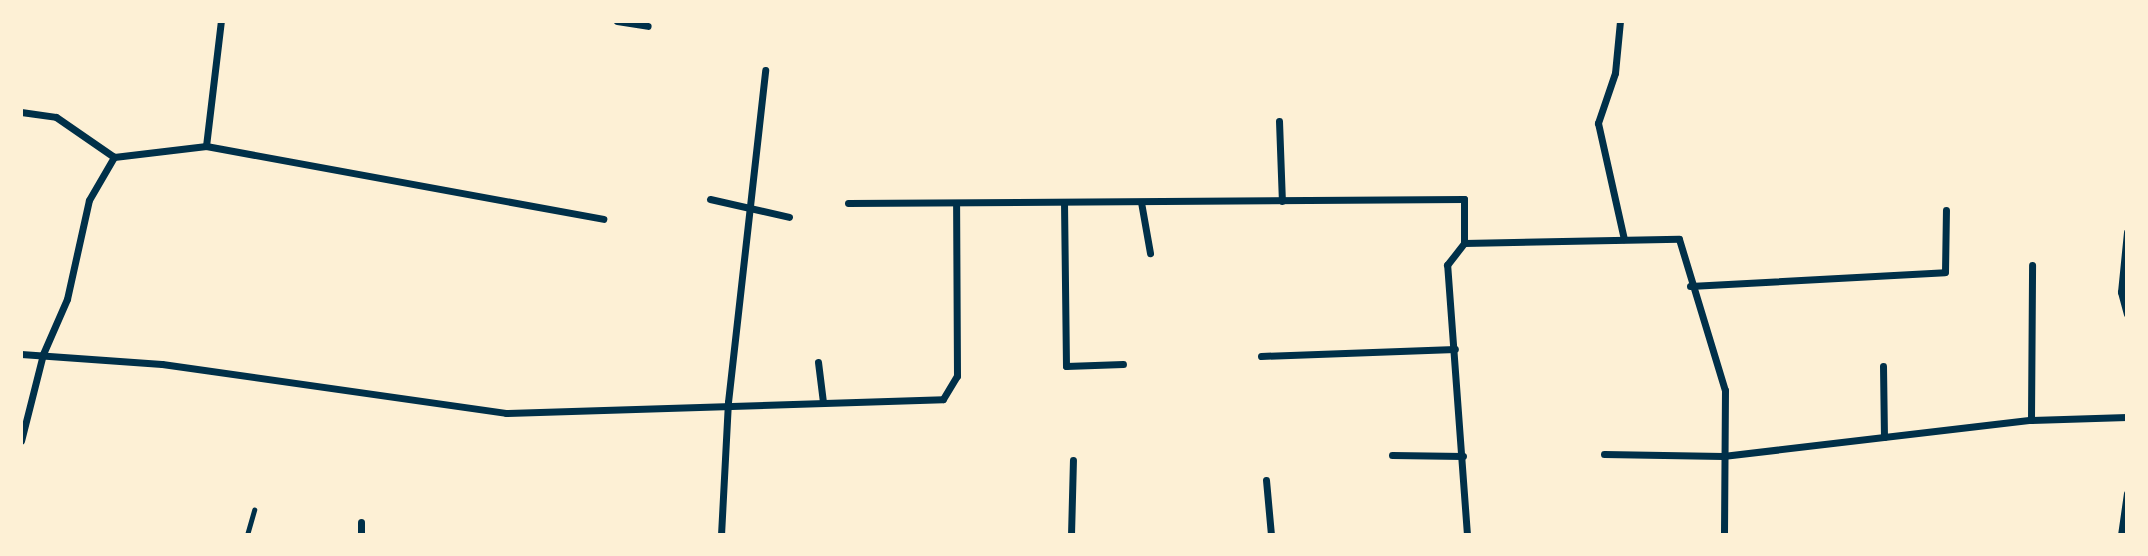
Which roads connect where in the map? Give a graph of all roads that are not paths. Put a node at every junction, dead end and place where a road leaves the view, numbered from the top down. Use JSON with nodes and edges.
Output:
{"nodes":[{"id":1,"x":221,"y":21,"type":"edge"},
{"id":2,"x":617,"y":21,"type":"edge"},
{"id":3,"x":1620,"y":21,"type":"edge"},
{"id":4,"x":648,"y":26,"type":"dead end"},
{"id":5,"x":765,"y":70,"type":"dead end"},
{"id":6,"x":21,"y":112,"type":"edge"},
{"id":7,"x":1279,"y":121,"type":"dead end"},
{"id":8,"x":206,"y":146,"type":"junction"},
{"id":9,"x":114,"y":157,"type":"junction"},
{"id":10,"x":710,"y":199,"type":"dead end"},
{"id":11,"x":1282,"y":201,"type":"junction"},
{"id":12,"x":956,"y":202,"type":"junction"},
{"id":13,"x":1064,"y":202,"type":"junction"},
{"id":14,"x":1141,"y":202,"type":"junction"},
{"id":15,"x":848,"y":203,"type":"dead end"},
{"id":16,"x":1946,"y":210,"type":"dead end"},
{"id":17,"x":749,"y":211,"type":"junction"},
{"id":18,"x":789,"y":217,"type":"dead end"},
{"id":19,"x":603,"y":219,"type":"dead end"},
{"id":20,"x":2127,"y":232,"type":"edge"},
{"id":21,"x":1624,"y":239,"type":"junction"},
{"id":22,"x":1464,"y":243,"type":"junction"},
{"id":23,"x":1150,"y":253,"type":"dead end"},
{"id":24,"x":2125,"y":260,"type":"edge"},
{"id":25,"x":2032,"y":265,"type":"dead end"},
{"id":26,"x":1690,"y":286,"type":"junction"},
{"id":27,"x":2127,"y":314,"type":"edge"},
{"id":28,"x":1455,"y":349,"type":"junction"},
{"id":29,"x":21,"y":354,"type":"edge"},
{"id":30,"x":44,"y":354,"type":"junction"},
{"id":31,"x":1261,"y":356,"type":"dead end"},
{"id":32,"x":818,"y":362,"type":"dead end"},
{"id":33,"x":1124,"y":364,"type":"dead end"},
{"id":34,"x":1884,"y":366,"type":"dead end"},
{"id":35,"x":728,"y":402,"type":"junction"},
{"id":36,"x":822,"y":402,"type":"junction"},
{"id":37,"x":2127,"y":417,"type":"edge"},
{"id":38,"x":2031,"y":420,"type":"junction"},
{"id":39,"x":1884,"y":437,"type":"junction"},
{"id":40,"x":21,"y":441,"type":"edge"},
{"id":41,"x":1604,"y":454,"type":"dead end"},
{"id":42,"x":1392,"y":455,"type":"dead end"},
{"id":43,"x":1463,"y":456,"type":"junction"},
{"id":44,"x":1723,"y":456,"type":"junction"},
{"id":45,"x":1073,"y":460,"type":"dead end"},
{"id":46,"x":1266,"y":480,"type":"dead end"},
{"id":47,"x":2127,"y":492,"type":"edge"},
{"id":48,"x":361,"y":522,"type":"dead end"},
{"id":49,"x":361,"y":535,"type":"edge"},
{"id":50,"x":721,"y":535,"type":"edge"},
{"id":51,"x":1071,"y":535,"type":"edge"},
{"id":52,"x":1271,"y":535,"type":"edge"},
{"id":53,"x":1467,"y":535,"type":"edge"},
{"id":54,"x":1724,"y":535,"type":"edge"},
{"id":55,"x":2122,"y":535,"type":"edge"}],
"edges":[{"from":1,"to":8,"type":"street"},
{"from":2,"to":4,"type":"street"},
{"from":3,"to":21,"type":"street"},
{"from":5,"to":17,"type":"street"},
{"from":6,"to":9,"type":"street"},
{"from":7,"to":11,"type":"street"},
{"from":8,"to":9,"type":"street"},
{"from":8,"to":19,"type":"street"},
{"from":9,"to":30,"type":"street"},
{"from":10,"to":17,"type":"street"},
{"from":11,"to":14,"type":"street"},
{"from":11,"to":22,"type":"street"},
{"from":12,"to":13,"type":"street"},
{"from":12,"to":15,"type":"street"},
{"from":12,"to":36,"type":"street"},
{"from":13,"to":14,"type":"street"},
{"from":13,"to":33,"type":"street"},
{"from":14,"to":23,"type":"street"},
{"from":16,"to":26,"type":"street"},
{"from":17,"to":18,"type":"street"},
{"from":17,"to":35,"type":"street"},
{"from":20,"to":24,"type":"street"},
{"from":21,"to":22,"type":"street"},
{"from":21,"to":26,"type":"street"},
{"from":22,"to":28,"type":"street"},
{"from":24,"to":27,"type":"street"},
{"from":25,"to":38,"type":"street"},
{"from":26,"to":44,"type":"street"},
{"from":28,"to":31,"type":"street"},
{"from":28,"to":43,"type":"street"},
{"from":29,"to":30,"type":"street"},
{"from":30,"to":35,"type":"street"},
{"from":30,"to":40,"type":"street"},
{"from":32,"to":36,"type":"street"},
{"from":34,"to":39,"type":"street"},
{"from":35,"to":36,"type":"street"},
{"from":35,"to":50,"type":"street"},
{"from":37,"to":38,"type":"street"},
{"from":38,"to":39,"type":"street"},
{"from":39,"to":44,"type":"street"},
{"from":41,"to":44,"type":"street"},
{"from":42,"to":43,"type":"street"},
{"from":43,"to":53,"type":"street"},
{"from":44,"to":54,"type":"street"},
{"from":45,"to":51,"type":"street"},
{"from":46,"to":52,"type":"street"},
{"from":47,"to":55,"type":"street"},
{"from":48,"to":49,"type":"street"}]}
